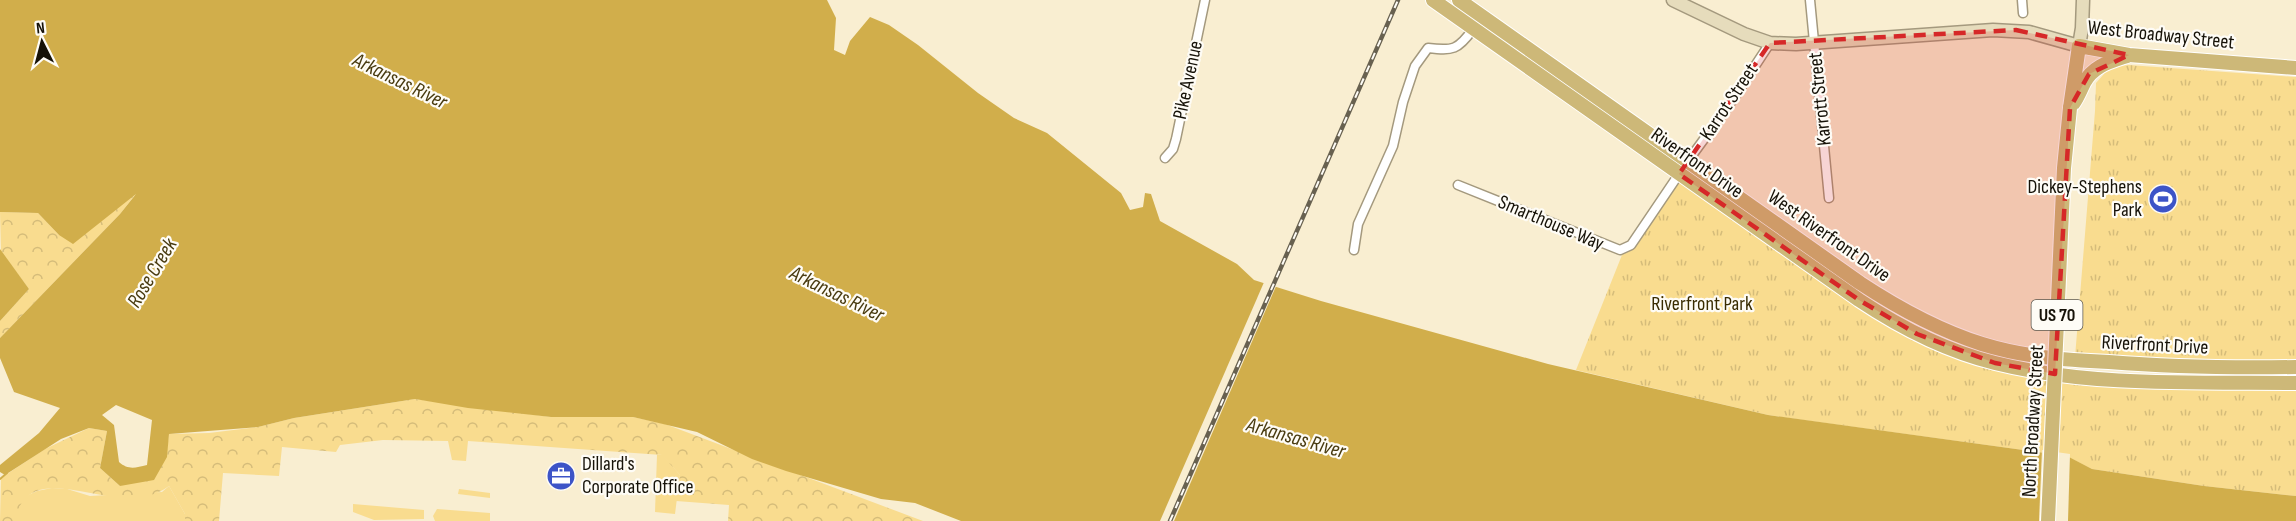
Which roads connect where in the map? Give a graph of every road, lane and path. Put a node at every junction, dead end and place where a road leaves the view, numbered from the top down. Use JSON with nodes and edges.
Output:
{"nodes":[{"id":1,"x":1205,"y":0,"type":"edge"},
{"id":2,"x":1433,"y":0,"type":"edge"},
{"id":3,"x":1459,"y":0,"type":"edge"},
{"id":4,"x":1673,"y":0,"type":"edge"},
{"id":5,"x":1810,"y":0,"type":"edge"},
{"id":6,"x":2022,"y":0,"type":"edge"},
{"id":7,"x":2083,"y":0,"type":"edge"},
{"id":8,"x":2023,"y":12,"type":"dead end"},
{"id":9,"x":1473,"y":28,"type":"junction"},
{"id":10,"x":1814,"y":42,"type":"junction"},
{"id":11,"x":1770,"y":43,"type":"junction"},
{"id":12,"x":2079,"y":46,"type":"junction"},
{"id":13,"x":2129,"y":55,"type":"junction"},
{"id":14,"x":2296,"y":68,"type":"edge"},
{"id":15,"x":2070,"y":108,"type":"junction"},
{"id":16,"x":1165,"y":158,"type":"dead end"},
{"id":17,"x":1688,"y":161,"type":"junction"},
{"id":18,"x":1679,"y":174,"type":"junction"},
{"id":19,"x":1458,"y":185,"type":"dead end"},
{"id":20,"x":1829,"y":198,"type":"dead end"},
{"id":21,"x":1354,"y":250,"type":"dead end"},
{"id":22,"x":1945,"y":330,"type":"joint"},
{"id":23,"x":2296,"y":368,"type":"edge"},
{"id":24,"x":2296,"y":383,"type":"edge"},
{"id":25,"x":2048,"y":521,"type":"edge"}],
"edges":[{"from":1,"to":16,"type":"street","name":"Pike Avenue"},
{"from":2,"to":9,"type":"main road","name":"Riverfront Drive"},
{"from":3,"to":17,"type":"main road","name":"West Riverfront Drive"},
{"from":4,"to":11,"type":"main road","name":"West Broadway Street"},
{"from":5,"to":10,"type":"street","name":"Karrott Street"},
{"from":6,"to":8,"type":"street"},
{"from":7,"to":12,"type":"main road","name":"North Broadway Street"},
{"from":9,"to":18,"type":"main road","name":"Riverfront Drive"},
{"from":9,"to":21,"type":"street"},
{"from":10,"to":11,"type":"main road","name":"West Broadway Street"},
{"from":10,"to":12,"type":"main road","name":"West Broadway Street"},
{"from":10,"to":20,"type":"street","name":"Karrott Street"},
{"from":11,"to":17,"type":"street","name":"Karrot Street"},
{"from":12,"to":13,"type":"main road","name":"West Broadway Street","number":"US 70"},
{"from":12,"to":15,"type":"main road","name":"North Broadway Street","number":"US 70"},
{"from":13,"to":14,"type":"main road","name":"West Broadway Street","number":"US 70"},
{"from":13,"to":15,"type":"main road","number":"US 70"},
{"from":15,"to":25,"type":"main road","name":"North Broadway Street","number":"US 70","bridge":true},
{"from":17,"to":18,"type":"main road"},
{"from":17,"to":22,"type":"main road","name":"West Riverfront Drive"},
{"from":18,"to":19,"type":"street","name":"Smarthouse Way"},
{"from":18,"to":24,"type":"main road","name":"Riverfront Drive"},
{"from":22,"to":23,"type":"main road","name":"Riverfront Drive"}]}
